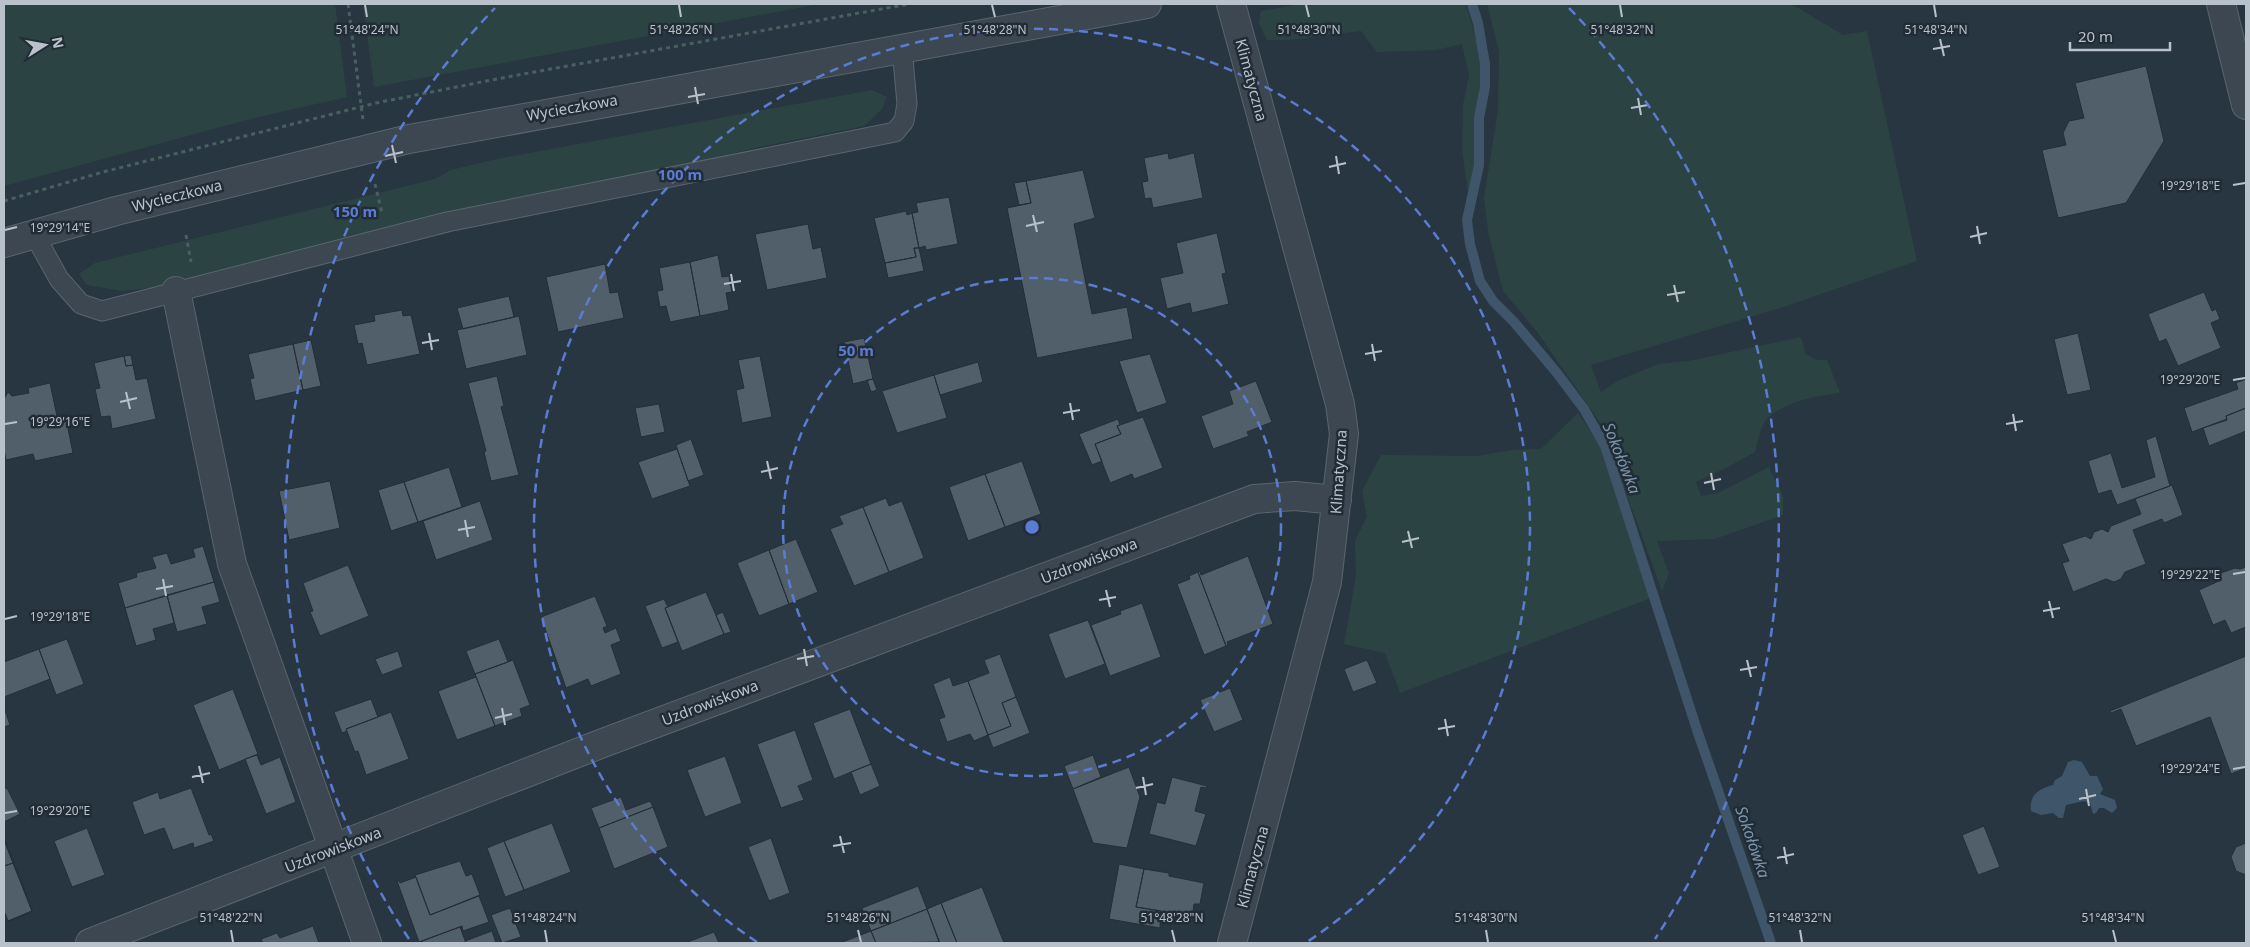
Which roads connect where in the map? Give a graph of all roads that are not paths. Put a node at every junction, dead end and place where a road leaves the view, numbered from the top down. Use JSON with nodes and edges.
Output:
{"nodes":[{"id":1,"x":1147,"y":4,"type":"edge"},
{"id":2,"x":1231,"y":4,"type":"edge"},
{"id":3,"x":2221,"y":4,"type":"edge"},
{"id":4,"x":902,"y":48,"type":"junction"},
{"id":5,"x":2246,"y":106,"type":"edge"},
{"id":6,"x":34,"y":234,"type":"junction"},
{"id":7,"x":4,"y":243,"type":"edge"},
{"id":8,"x":176,"y":291,"type":"junction"},
{"id":9,"x":1337,"y":500,"type":"junction"},
{"id":10,"x":332,"y":850,"type":"junction"},
{"id":11,"x":90,"y":943,"type":"edge"},
{"id":12,"x":367,"y":943,"type":"edge"},
{"id":13,"x":1232,"y":943,"type":"edge"}],
"edges":[{"from":1,"to":4,"type":"street","name":"Wycieczkowa"},
{"from":2,"to":9,"type":"street","name":"Klimatyczna"},
{"from":3,"to":5,"type":"street"},
{"from":4,"to":6,"type":"street","name":"Wycieczkowa"},
{"from":4,"to":8,"type":"lane"},
{"from":6,"to":7,"type":"street","name":"Wycieczkowa"},
{"from":6,"to":8,"type":"lane"},
{"from":8,"to":10,"type":"street"},
{"from":9,"to":10,"type":"street","name":"Uzdrowiskowa"},
{"from":9,"to":13,"type":"street","name":"Klimatyczna"},
{"from":10,"to":11,"type":"street","name":"Uzdrowiskowa"},
{"from":10,"to":12,"type":"street"}]}
